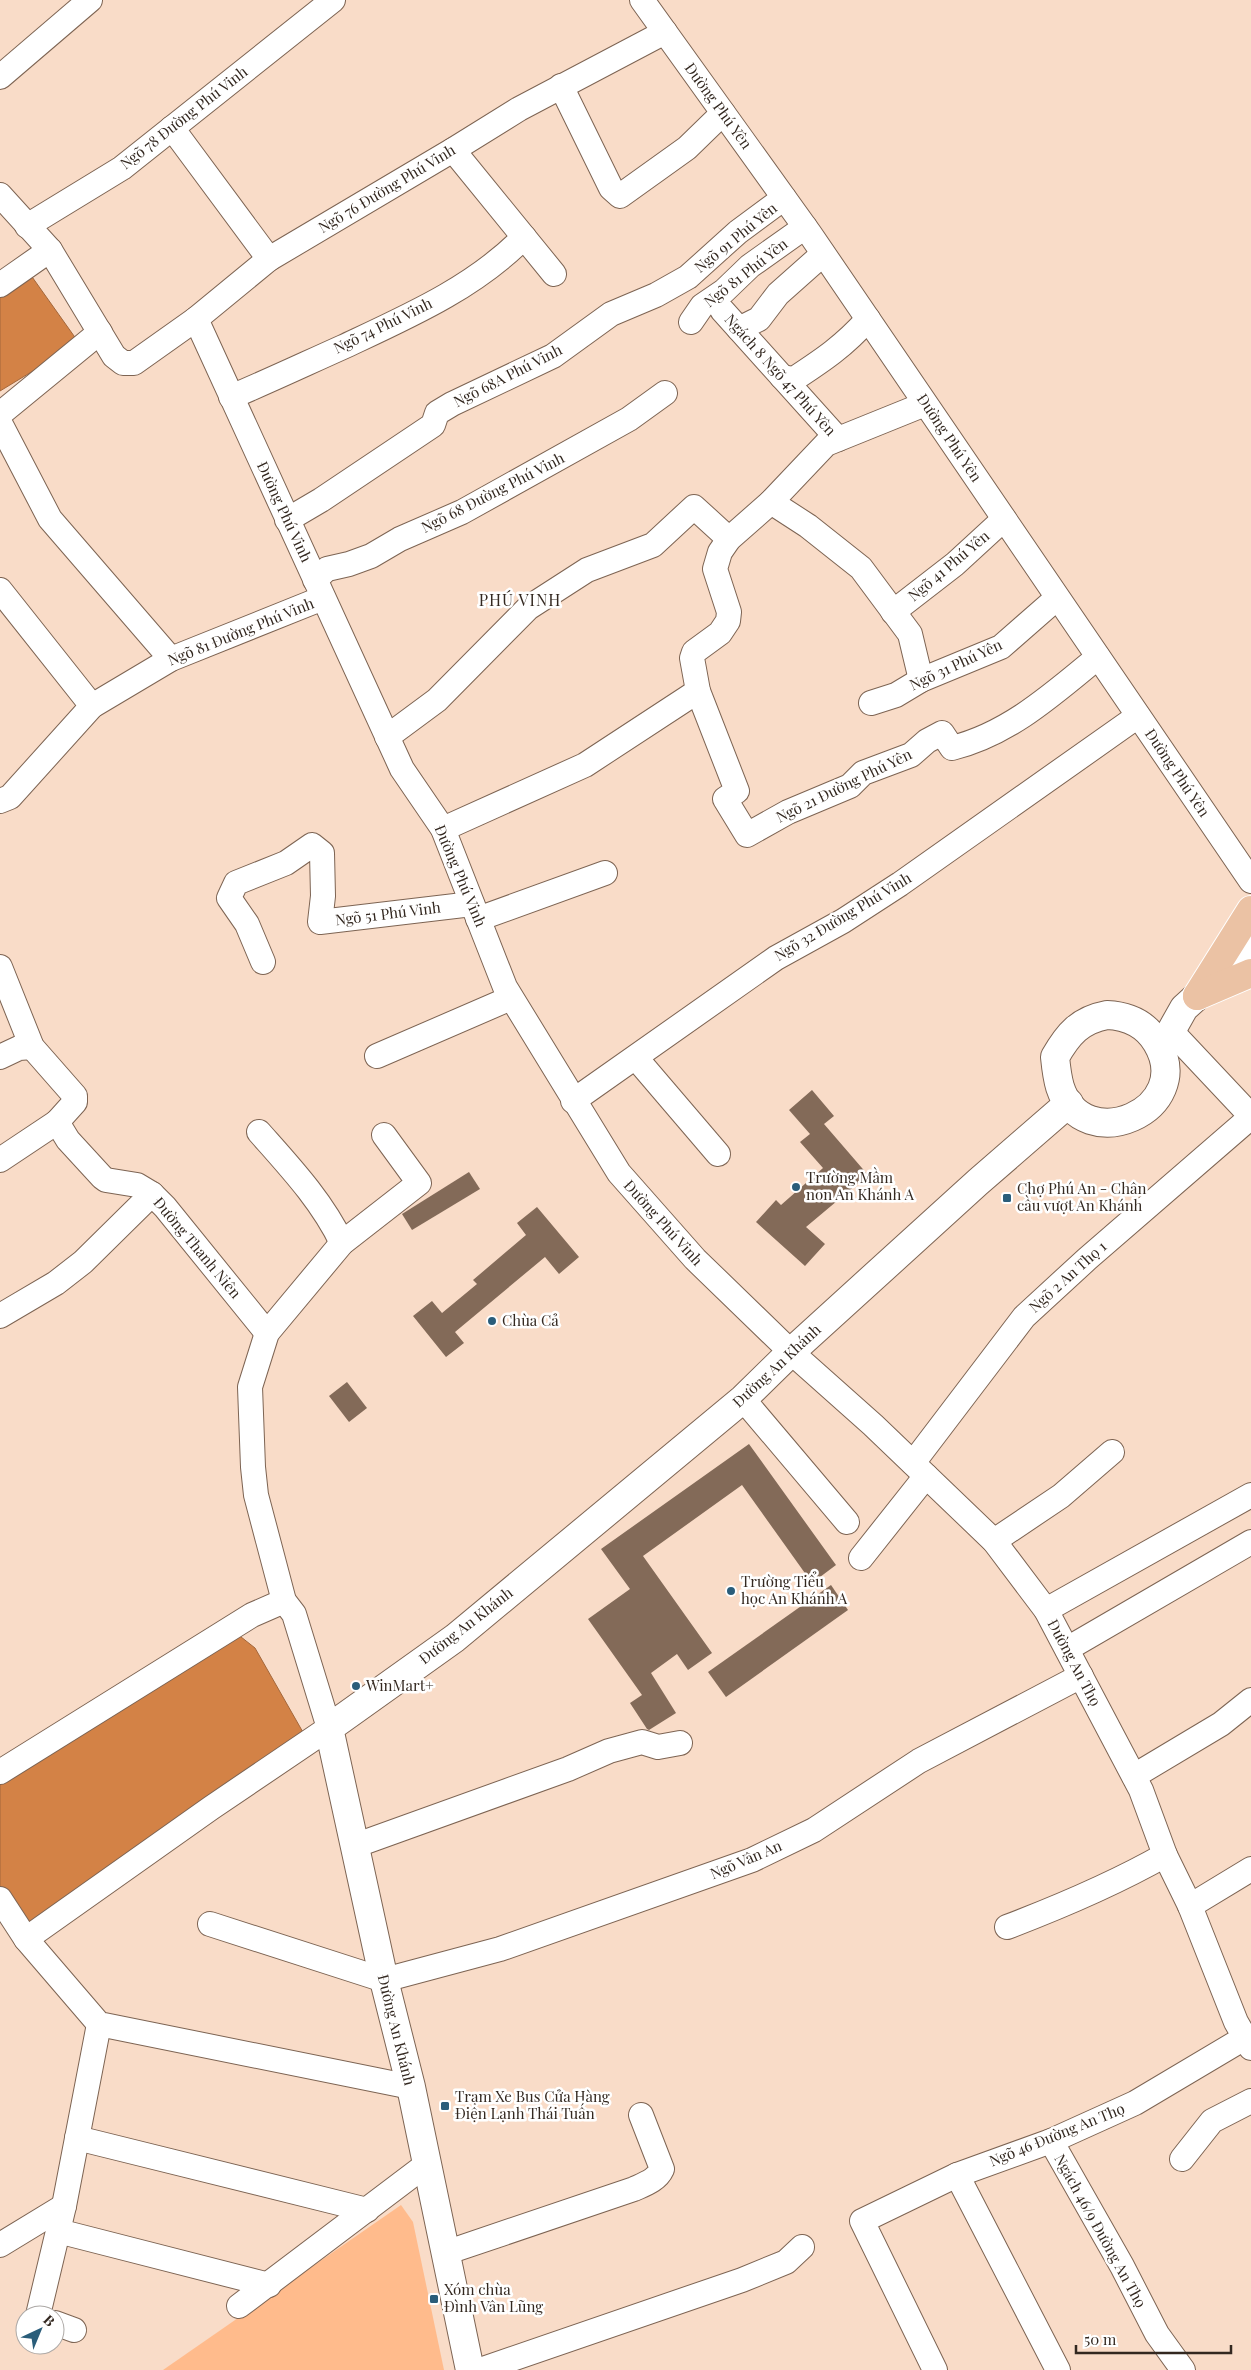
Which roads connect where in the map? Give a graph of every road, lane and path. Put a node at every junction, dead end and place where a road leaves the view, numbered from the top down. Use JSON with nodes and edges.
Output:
{"nodes":[{"id":1,"x":90,"y":0,"type":"edge"},
{"id":2,"x":333,"y":0,"type":"edge"},
{"id":3,"x":642,"y":0,"type":"edge"},
{"id":4,"x":665,"y":32,"type":"junction"},
{"id":5,"x":0,"y":77,"type":"edge"},
{"id":6,"x":562,"y":86,"type":"junction"},
{"id":7,"x":723,"y":113,"type":"junction"},
{"id":8,"x":172,"y":128,"type":"junction"},
{"id":9,"x":453,"y":150,"type":"junction"},
{"id":10,"x":0,"y":195,"type":"edge"},
{"id":11,"x":784,"y":198,"type":"junction"},
{"id":12,"x":27,"y":226,"type":"junction"},
{"id":13,"x":805,"y":227,"type":"junction"},
{"id":14,"x":524,"y":237,"type":"junction"},
{"id":15,"x":50,"y":250,"type":"junction"},
{"id":16,"x":823,"y":254,"type":"junction"},
{"id":17,"x":269,"y":259,"type":"junction"},
{"id":18,"x":554,"y":274,"type":"dead end"},
{"id":19,"x":688,"y":277,"type":"joint"},
{"id":20,"x":0,"y":285,"type":"edge"},
{"id":21,"x":722,"y":310,"type":"dead end"},
{"id":22,"x":196,"y":319,"type":"junction"},
{"id":23,"x":868,"y":320,"type":"junction"},
{"id":24,"x":691,"y":322,"type":"dead end"},
{"id":25,"x":740,"y":329,"type":"junction"},
{"id":26,"x":100,"y":332,"type":"junction"},
{"id":27,"x":782,"y":376,"type":"junction"},
{"id":28,"x":665,"y":393,"type":"dead end"},
{"id":29,"x":231,"y":397,"type":"junction"},
{"id":30,"x":926,"y":404,"type":"junction"},
{"id":31,"x":0,"y":414,"type":"edge"},
{"id":32,"x":0,"y":423,"type":"edge"},
{"id":33,"x":838,"y":439,"type":"junction"},
{"id":34,"x":771,"y":502,"type":"junction"},
{"id":35,"x":1004,"y":519,"type":"junction"},
{"id":36,"x":287,"y":520,"type":"junction"},
{"id":37,"x":729,"y":540,"type":"junction"},
{"id":38,"x":319,"y":589,"type":"junction"},
{"id":39,"x":0,"y":590,"type":"edge"},
{"id":40,"x":1058,"y":598,"type":"junction"},
{"id":41,"x":893,"y":612,"type":"junction"},
{"id":42,"x":1098,"y":658,"type":"junction"},
{"id":43,"x":171,"y":659,"type":"junction"},
{"id":44,"x":921,"y":680,"type":"junction"},
{"id":45,"x":698,"y":691,"type":"junction"},
{"id":46,"x":871,"y":703,"type":"dead end"},
{"id":47,"x":92,"y":706,"type":"junction"},
{"id":48,"x":1138,"y":716,"type":"junction"},
{"id":49,"x":387,"y":737,"type":"junction"},
{"id":50,"x":0,"y":801,"type":"edge"},
{"id":51,"x":443,"y":829,"type":"junction"},
{"id":52,"x":605,"y":873,"type":"dead end"},
{"id":53,"x":1251,"y":881,"type":"edge"},
{"id":54,"x":1251,"y":910,"type":"edge"},
{"id":55,"x":475,"y":911,"type":"junction"},
{"id":56,"x":1251,"y":947,"type":"edge"},
{"id":57,"x":263,"y":962,"type":"dead end"},
{"id":58,"x":0,"y":966,"type":"edge"},
{"id":59,"x":1251,"y":972,"type":"edge"},
{"id":60,"x":511,"y":998,"type":"junction"},
{"id":61,"x":1191,"y":1002,"type":"junction"},
{"id":62,"x":1139,"y":1023,"type":"junction"},
{"id":63,"x":1166,"y":1040,"type":"junction"},
{"id":64,"x":32,"y":1047,"type":"junction"},
{"id":65,"x":377,"y":1056,"type":"dead end"},
{"id":66,"x":0,"y":1057,"type":"edge"},
{"id":67,"x":636,"y":1058,"type":"junction"},
{"id":68,"x":573,"y":1102,"type":"junction"},
{"id":69,"x":1068,"y":1103,"type":"junction"},
{"id":70,"x":1251,"y":1117,"type":"edge"},
{"id":71,"x":57,"y":1122,"type":"junction"},
{"id":72,"x":260,"y":1132,"type":"dead end"},
{"id":73,"x":384,"y":1135,"type":"dead end"},
{"id":74,"x":718,"y":1154,"type":"dead end"},
{"id":75,"x":0,"y":1160,"type":"edge"},
{"id":76,"x":152,"y":1194,"type":"junction"},
{"id":77,"x":342,"y":1243,"type":"junction"},
{"id":78,"x":0,"y":1316,"type":"edge"},
{"id":79,"x":268,"y":1333,"type":"junction"},
{"id":80,"x":791,"y":1352,"type":"junction"},
{"id":81,"x":743,"y":1399,"type":"junction"},
{"id":82,"x":1112,"y":1452,"type":"dead end"},
{"id":83,"x":920,"y":1470,"type":"junction"},
{"id":84,"x":1251,"y":1495,"type":"edge"},
{"id":85,"x":847,"y":1522,"type":"dead end"},
{"id":86,"x":994,"y":1541,"type":"junction"},
{"id":87,"x":1251,"y":1542,"type":"edge"},
{"id":88,"x":860,"y":1558,"type":"dead end"},
{"id":89,"x":284,"y":1601,"type":"junction"},
{"id":90,"x":1046,"y":1610,"type":"junction"},
{"id":91,"x":1067,"y":1649,"type":"junction"},
{"id":92,"x":1081,"y":1676,"type":"junction"},
{"id":93,"x":1251,"y":1700,"type":"edge"},
{"id":94,"x":329,"y":1728,"type":"junction"},
{"id":95,"x":680,"y":1743,"type":"dead end"},
{"id":96,"x":0,"y":1772,"type":"edge"},
{"id":97,"x":1134,"y":1776,"type":"junction"},
{"id":98,"x":354,"y":1846,"type":"junction"},
{"id":99,"x":1165,"y":1855,"type":"junction"},
{"id":100,"x":1251,"y":1869,"type":"edge"},
{"id":101,"x":0,"y":1899,"type":"edge"},
{"id":102,"x":1190,"y":1906,"type":"junction"},
{"id":103,"x":210,"y":1924,"type":"dead end"},
{"id":104,"x":1007,"y":1927,"type":"dead end"},
{"id":105,"x":26,"y":1938,"type":"junction"},
{"id":106,"x":384,"y":1980,"type":"junction"},
{"id":107,"x":99,"y":2024,"type":"junction"},
{"id":108,"x":1246,"y":2030,"type":"edge"},
{"id":109,"x":410,"y":2087,"type":"junction"},
{"id":110,"x":1251,"y":2101,"type":"edge"},
{"id":111,"x":640,"y":2114,"type":"dead end"},
{"id":112,"x":77,"y":2138,"type":"junction"},
{"id":113,"x":1051,"y":2141,"type":"junction"},
{"id":114,"x":1182,"y":2159,"type":"dead end"},
{"id":115,"x":427,"y":2164,"type":"junction"},
{"id":116,"x":957,"y":2174,"type":"junction"},
{"id":117,"x":64,"y":2206,"type":"junction"},
{"id":118,"x":367,"y":2210,"type":"junction"},
{"id":119,"x":58,"y":2230,"type":"junction"},
{"id":120,"x":0,"y":2245,"type":"edge"},
{"id":121,"x":802,"y":2247,"type":"dead end"},
{"id":122,"x":445,"y":2253,"type":"junction"},
{"id":123,"x":269,"y":2285,"type":"junction"},
{"id":124,"x":40,"y":2305,"type":"edge"},
{"id":125,"x":239,"y":2306,"type":"dead end"},
{"id":126,"x":470,"y":2370,"type":"edge"},
{"id":127,"x":480,"y":2370,"type":"edge"},
{"id":128,"x":935,"y":2370,"type":"edge"},
{"id":129,"x":1058,"y":2370,"type":"edge"},
{"id":130,"x":1183,"y":2370,"type":"edge"}],
"edges":[{"from":1,"to":5,"type":"street"},
{"from":2,"to":8,"type":"street","name":"Ngõ 78 Đường Phú Vinh"},
{"from":3,"to":4,"type":"street","name":"Đường Phú Yên"},
{"from":4,"to":6,"type":"street","name":"Ngõ 76 Đường Phú Vinh"},
{"from":4,"to":7,"type":"street","name":"Đường Phú Yên"},
{"from":6,"to":7,"type":"street"},
{"from":6,"to":9,"type":"street","name":"Ngõ 76 Đường Phú Vinh"},
{"from":7,"to":11,"type":"street","name":"Đường Phú Yên"},
{"from":8,"to":12,"type":"street","name":"Ngõ 78 Đường Phú Vinh"},
{"from":8,"to":17,"type":"street"},
{"from":9,"to":14,"type":"street"},
{"from":9,"to":17,"type":"street","name":"Ngõ 76 Đường Phú Vinh"},
{"from":10,"to":12,"type":"street"},
{"from":11,"to":13,"type":"street","name":"Đường Phú Yên"},
{"from":11,"to":19,"type":"street","name":"Ngõ 91 Phú Yên"},
{"from":12,"to":15,"type":"street"},
{"from":13,"to":16,"type":"street","name":"Đường Phú Yên"},
{"from":13,"to":24,"type":"street","name":"Ngõ 81 Phú Yên"},
{"from":14,"to":18,"type":"street"},
{"from":14,"to":29,"type":"street","name":"Ngõ 74 Phú Vinh"},
{"from":15,"to":20,"type":"street"},
{"from":15,"to":26,"type":"street"},
{"from":16,"to":23,"type":"street","name":"Đường Phú Yên"},
{"from":16,"to":25,"type":"street"},
{"from":17,"to":22,"type":"street","name":"Ngõ 76 Đường Phú Vinh"},
{"from":19,"to":36,"type":"street","name":"Ngõ 68A Phú Vinh"},
{"from":21,"to":25,"type":"street","name":"Ngách 8 Ngõ 47 Phú Yên"},
{"from":22,"to":26,"type":"street","name":"Ngõ 76 Đường Phú Vinh"},
{"from":22,"to":29,"type":"street","name":"Đường Phú Vinh"},
{"from":23,"to":27,"type":"street"},
{"from":23,"to":30,"type":"street","name":"Đường Phú Yên"},
{"from":25,"to":27,"type":"street","name":"Ngách 8 Ngõ 47 Phú Yên"},
{"from":26,"to":31,"type":"street"},
{"from":27,"to":33,"type":"street","name":"Ngách 8 Ngõ 47 Phú Yên"},
{"from":28,"to":38,"type":"street","name":"Ngõ 68 Đường Phú Vinh"},
{"from":29,"to":36,"type":"street","name":"Đường Phú Vinh"},
{"from":30,"to":33,"type":"street"},
{"from":30,"to":35,"type":"street","name":"Đường Phú Yên"},
{"from":32,"to":43,"type":"street"},
{"from":33,"to":34,"type":"street"},
{"from":34,"to":37,"type":"street"},
{"from":34,"to":41,"type":"street"},
{"from":35,"to":40,"type":"street","name":"Đường Phú Yên"},
{"from":35,"to":41,"type":"street","name":"Ngõ 41 Phú Yên"},
{"from":36,"to":38,"type":"street","name":"Đường Phú Vinh"},
{"from":37,"to":45,"type":"street"},
{"from":37,"to":49,"type":"street"},
{"from":38,"to":43,"type":"street","name":"Ngõ 81 Đường Phú Vinh"},
{"from":38,"to":49,"type":"street","name":"Đường Phú Vinh"},
{"from":39,"to":47,"type":"street"},
{"from":40,"to":42,"type":"street","name":"Đường Phú Yên"},
{"from":40,"to":44,"type":"street","name":"Ngõ 31 Phú Yên"},
{"from":41,"to":44,"type":"street"},
{"from":42,"to":45,"type":"street","name":"Ngõ 21 Đường Phú Yên"},
{"from":42,"to":48,"type":"street","name":"Đường Phú Yên"},
{"from":43,"to":47,"type":"street","name":"Ngõ 81 Đường Phú Vinh"},
{"from":44,"to":46,"type":"street","name":"Ngõ 31 Phú Yên"},
{"from":45,"to":51,"type":"street"},
{"from":47,"to":50,"type":"street","name":"Ngõ 81 Đường Phú Vinh"},
{"from":48,"to":53,"type":"street","name":"Đường Phú Yên"},
{"from":48,"to":67,"type":"street","name":"Ngõ 32 Đường Phú Vinh"},
{"from":49,"to":51,"type":"street","name":"Đường Phú Vinh"},
{"from":51,"to":55,"type":"street","name":"Đường Phú Vinh"},
{"from":52,"to":55,"type":"street"},
{"from":54,"to":61,"type":"main road"},
{"from":55,"to":57,"type":"street","name":"Ngõ 51 Phú Vinh"},
{"from":55,"to":60,"type":"street","name":"Đường Phú Vinh"},
{"from":56,"to":61,"type":"street"},
{"from":58,"to":64,"type":"street"},
{"from":59,"to":61,"type":"main road"},
{"from":60,"to":65,"type":"street"},
{"from":60,"to":68,"type":"street","name":"Đường Phú Vinh"},
{"from":61,"to":62,"type":"street"},
{"from":61,"to":63,"type":"street"},
{"from":62,"to":63,"type":"street"},
{"from":62,"to":69,"type":"street"},
{"from":63,"to":69,"type":"street"},
{"from":63,"to":70,"type":"street"},
{"from":64,"to":66,"type":"street"},
{"from":64,"to":71,"type":"street"},
{"from":67,"to":68,"type":"street","name":"Ngõ 32 Đường Phú Vinh"},
{"from":67,"to":74,"type":"street"},
{"from":68,"to":80,"type":"street","name":"Đường Phú Vinh"},
{"from":69,"to":80,"type":"street","name":"Đường An Khánh"},
{"from":70,"to":83,"type":"street","name":"Ngõ 2 An Thọ 1"},
{"from":71,"to":75,"type":"street"},
{"from":71,"to":76,"type":"street","name":"Đường Thanh Niên"},
{"from":72,"to":77,"type":"street"},
{"from":73,"to":77,"type":"street"},
{"from":76,"to":78,"type":"street"},
{"from":76,"to":79,"type":"street","name":"Đường Thanh Niên"},
{"from":77,"to":79,"type":"street"},
{"from":79,"to":89,"type":"street"},
{"from":80,"to":81,"type":"street","name":"Đường An Khánh"},
{"from":80,"to":83,"type":"street","name":"Đường An Thọ"},
{"from":81,"to":85,"type":"street"},
{"from":81,"to":94,"type":"street","name":"Đường An Khánh"},
{"from":82,"to":86,"type":"street"},
{"from":83,"to":86,"type":"street","name":"Đường An Thọ"},
{"from":83,"to":88,"type":"street","name":"Ngõ 2 An Thọ 1"},
{"from":84,"to":90,"type":"street"},
{"from":86,"to":90,"type":"street","name":"Đường An Thọ"},
{"from":87,"to":91,"type":"street"},
{"from":89,"to":94,"type":"street"},
{"from":89,"to":96,"type":"street"},
{"from":90,"to":91,"type":"street","name":"Đường An Thọ"},
{"from":91,"to":92,"type":"street","name":"Đường An Thọ"},
{"from":92,"to":97,"type":"street","name":"Đường An Thọ"},
{"from":92,"to":106,"type":"street","name":"Ngõ Vân An"},
{"from":93,"to":97,"type":"street"},
{"from":94,"to":98,"type":"street","name":"Đường An Khánh"},
{"from":94,"to":105,"type":"street"},
{"from":95,"to":98,"type":"street"},
{"from":97,"to":99,"type":"street","name":"Đường An Thọ"},
{"from":98,"to":106,"type":"street","name":"Đường An Khánh"},
{"from":99,"to":102,"type":"street","name":"Đường An Thọ"},
{"from":99,"to":104,"type":"street"},
{"from":100,"to":102,"type":"street"},
{"from":101,"to":105,"type":"street"},
{"from":102,"to":108,"type":"street","name":"Đường An Thọ"},
{"from":103,"to":106,"type":"street"},
{"from":105,"to":107,"type":"street"},
{"from":106,"to":109,"type":"street","name":"Đường An Khánh"},
{"from":107,"to":109,"type":"street"},
{"from":107,"to":112,"type":"street"},
{"from":108,"to":113,"type":"street","name":"Ngõ 46 Đường An Thọ"},
{"from":109,"to":115,"type":"street","name":"Đường An Khánh"},
{"from":110,"to":114,"type":"street"},
{"from":111,"to":122,"type":"street"},
{"from":112,"to":117,"type":"street"},
{"from":112,"to":118,"type":"street"},
{"from":113,"to":116,"type":"street","name":"Ngõ 46 Đường An Thọ"},
{"from":113,"to":130,"type":"street","name":"Ngách 46/9 Đường An Thọ"},
{"from":115,"to":118,"type":"street"},
{"from":115,"to":122,"type":"street","name":"Đường An Khánh"},
{"from":116,"to":128,"type":"street","name":"Ngõ 46 Đường An Thọ"},
{"from":116,"to":129,"type":"street"},
{"from":117,"to":119,"type":"street"},
{"from":117,"to":120,"type":"street"},
{"from":118,"to":123,"type":"street"},
{"from":119,"to":123,"type":"street"},
{"from":119,"to":124,"type":"street"},
{"from":121,"to":127,"type":"street"},
{"from":122,"to":126,"type":"street","name":"Đường An Khánh"},
{"from":123,"to":125,"type":"street"}]}
